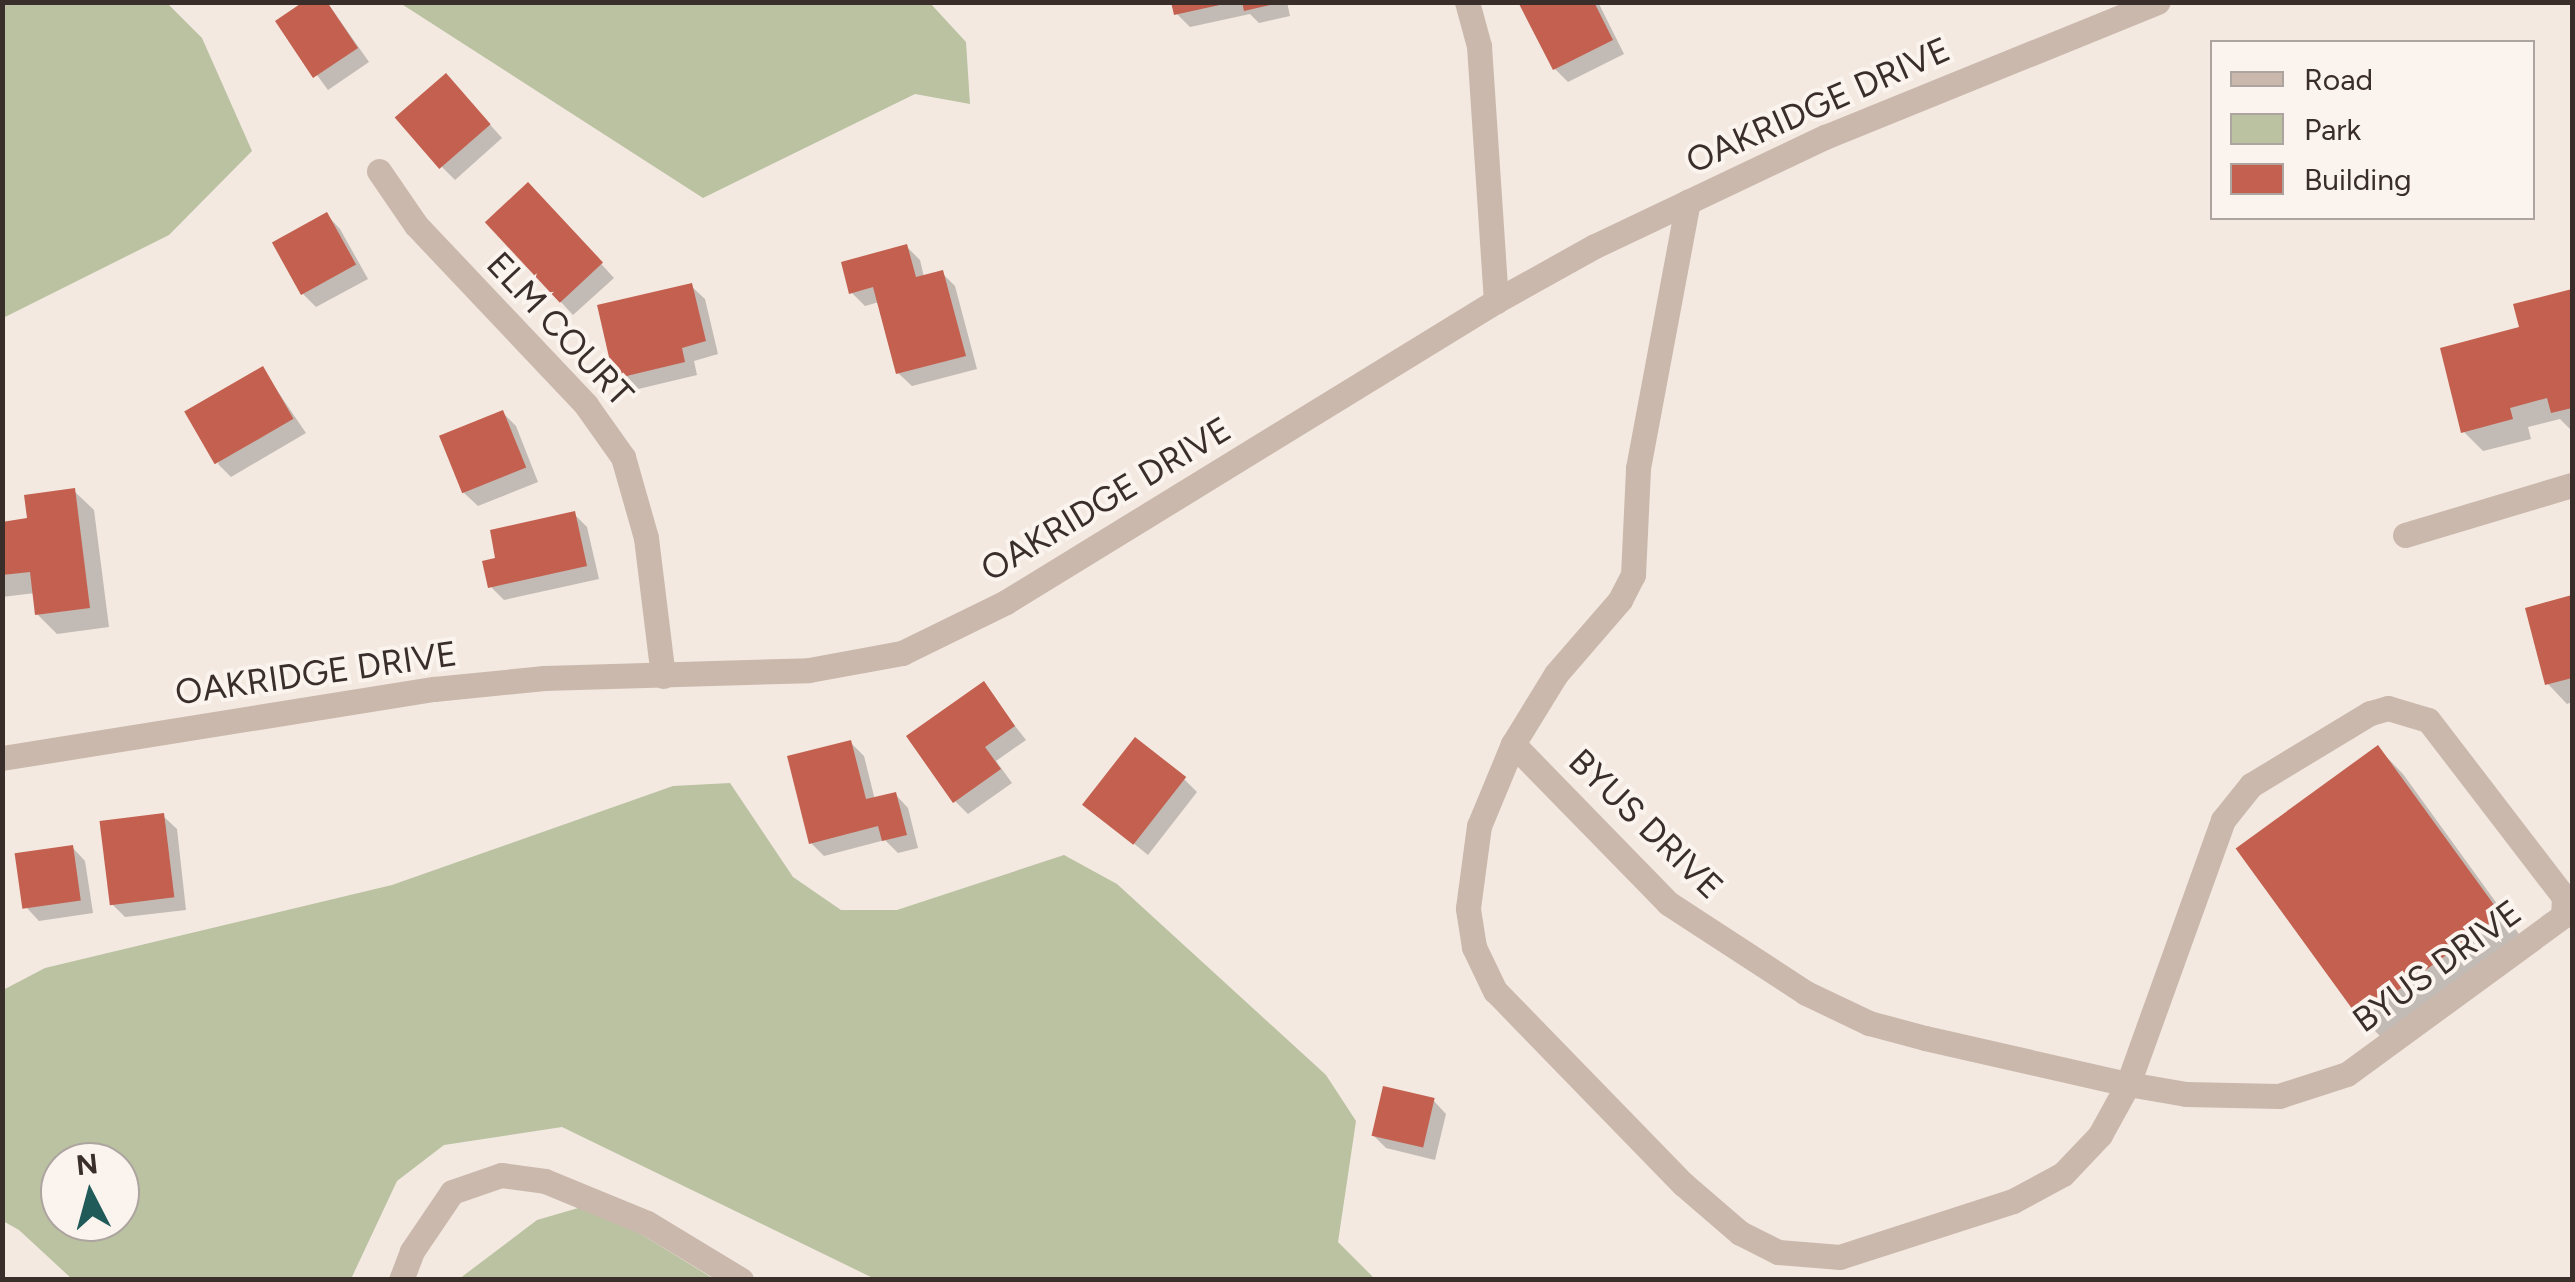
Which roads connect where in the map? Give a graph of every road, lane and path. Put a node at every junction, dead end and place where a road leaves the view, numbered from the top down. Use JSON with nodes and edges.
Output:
{"nodes":[{"id":1,"x":1467,"y":2,"type":"edge"},
{"id":2,"x":2158,"y":2,"type":"edge"},
{"id":3,"x":378,"y":171,"type":"dead end"},
{"id":4,"x":1688,"y":202,"type":"junction"},
{"id":5,"x":1496,"y":301,"type":"junction"},
{"id":6,"x":2572,"y":485,"type":"edge"},
{"id":7,"x":2405,"y":535,"type":"dead end"},
{"id":8,"x":663,"y":676,"type":"junction"},
{"id":9,"x":1513,"y":744,"type":"junction"},
{"id":10,"x":2,"y":758,"type":"edge"},
{"id":11,"x":2128,"y":1084,"type":"junction"},
{"id":12,"x":401,"y":1280,"type":"edge"},
{"id":13,"x":741,"y":1280,"type":"edge"}],
"edges":[{"from":1,"to":5,"type":"street"},
{"from":2,"to":4,"type":"street","name":"OAKRIDGE DRIVE"},
{"from":3,"to":8,"type":"street","name":"ELM COURT"},
{"from":4,"to":5,"type":"street","name":"OAKRIDGE DRIVE"},
{"from":4,"to":9,"type":"street"},
{"from":5,"to":8,"type":"street","name":"OAKRIDGE DRIVE"},
{"from":6,"to":7,"type":"street"},
{"from":8,"to":10,"type":"street","name":"OAKRIDGE DRIVE"},
{"from":9,"to":11,"type":"street","name":"BYUS DRIVE"},
{"from":9,"to":11,"type":"street"},
{"from":11,"to":11,"type":"street","name":"BYUS DRIVE"},
{"from":12,"to":13,"type":"street"}]}
